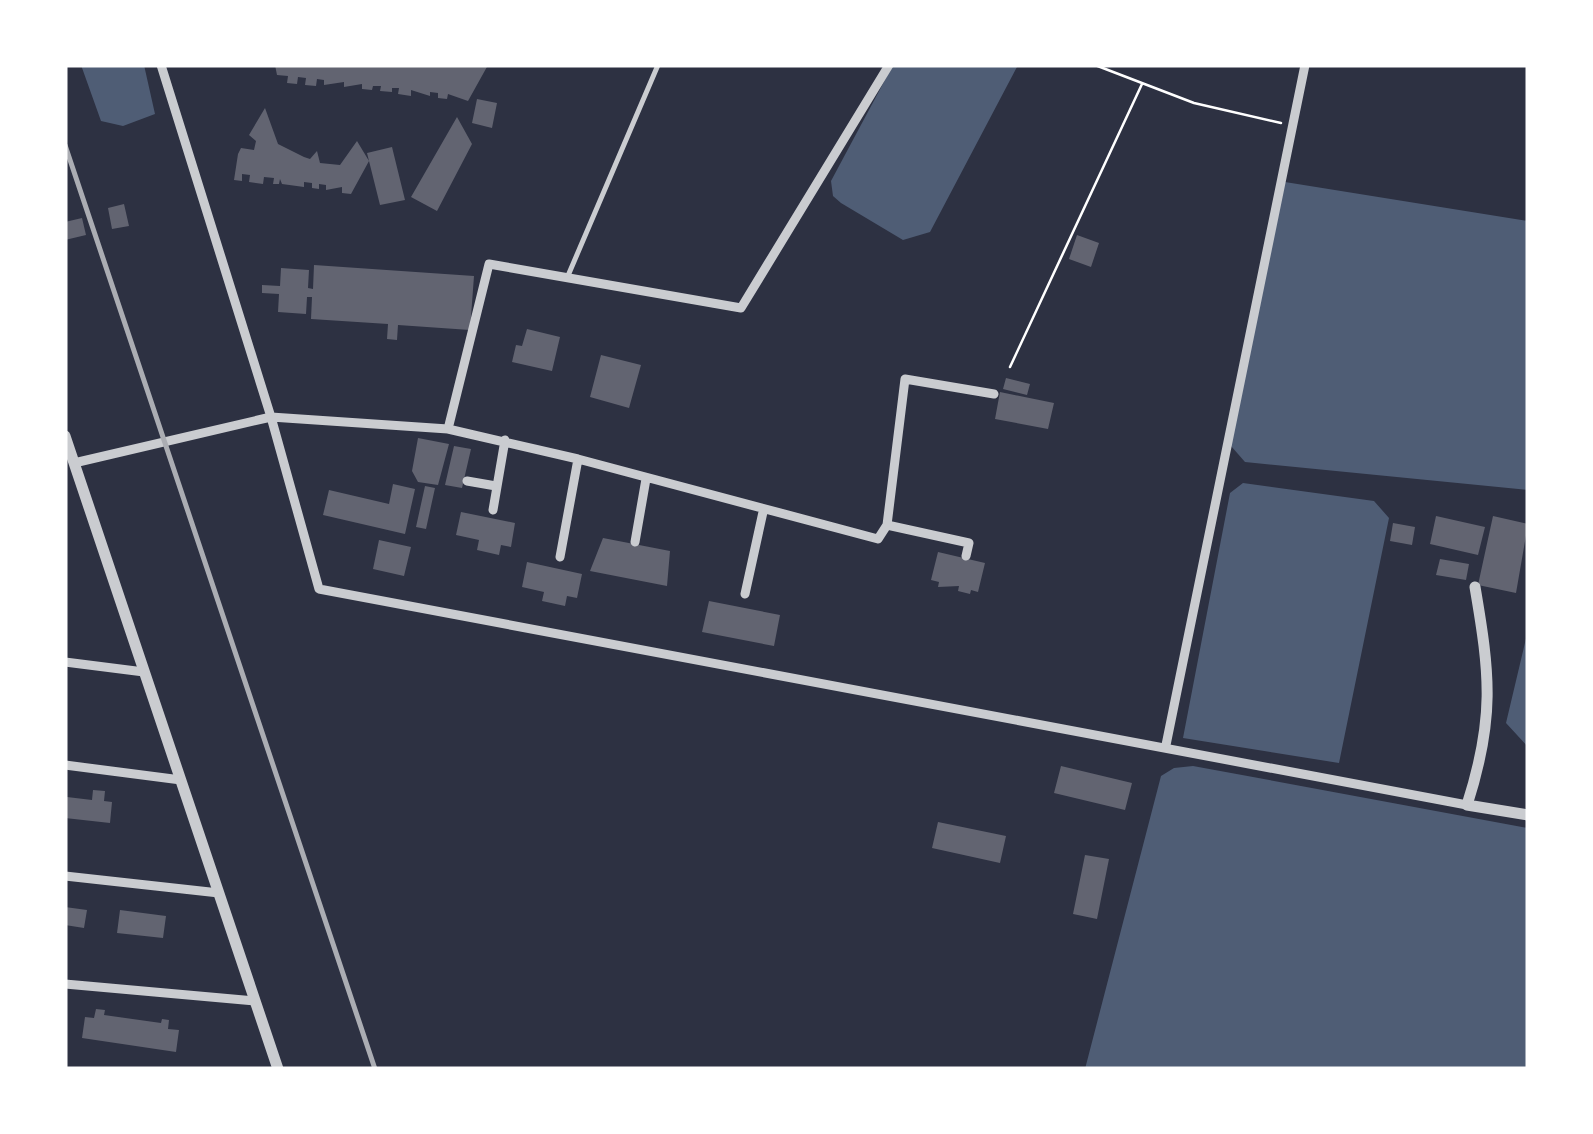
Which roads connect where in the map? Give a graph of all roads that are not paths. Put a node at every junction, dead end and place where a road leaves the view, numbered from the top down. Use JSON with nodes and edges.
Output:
{"nodes":[{"id":1,"x":161,"y":65,"type":"edge"},
{"id":2,"x":658,"y":65,"type":"edge"},
{"id":3,"x":890,"y":65,"type":"edge"},
{"id":4,"x":1305,"y":65,"type":"edge"},
{"id":5,"x":566,"y":278,"type":"junction"},
{"id":6,"x":994,"y":394,"type":"dead end"},
{"id":7,"x":271,"y":417,"type":"junction"},
{"id":8,"x":448,"y":429,"type":"junction"},
{"id":9,"x":65,"y":436,"type":"edge"},
{"id":10,"x":504,"y":440,"type":"junction"},
{"id":11,"x":578,"y":458,"type":"junction"},
{"id":12,"x":74,"y":463,"type":"junction"},
{"id":13,"x":646,"y":479,"type":"junction"},
{"id":14,"x":467,"y":480,"type":"dead end"},
{"id":15,"x":496,"y":486,"type":"junction"},
{"id":16,"x":492,"y":510,"type":"dead end"},
{"id":17,"x":764,"y":512,"type":"junction"},
{"id":18,"x":887,"y":525,"type":"junction"},
{"id":19,"x":635,"y":542,"type":"dead end"},
{"id":20,"x":966,"y":556,"type":"dead end"},
{"id":21,"x":560,"y":557,"type":"dead end"},
{"id":22,"x":1475,"y":587,"type":"dead end"},
{"id":23,"x":745,"y":594,"type":"dead end"},
{"id":24,"x":65,"y":662,"type":"edge"},
{"id":25,"x":144,"y":672,"type":"junction"},
{"id":26,"x":1166,"y":745,"type":"junction"},
{"id":27,"x":65,"y":765,"type":"edge"},
{"id":28,"x":181,"y":780,"type":"junction"},
{"id":29,"x":1467,"y":805,"type":"junction"},
{"id":30,"x":1528,"y":815,"type":"edge"},
{"id":31,"x":65,"y":876,"type":"edge"},
{"id":32,"x":218,"y":893,"type":"junction"},
{"id":33,"x":65,"y":984,"type":"edge"},
{"id":34,"x":255,"y":1002,"type":"junction"},
{"id":35,"x":278,"y":1069,"type":"edge"}],
"edges":[{"from":1,"to":7,"type":"street"},
{"from":2,"to":5,"type":"lane"},
{"from":3,"to":5,"type":"street"},
{"from":4,"to":26,"type":"street"},
{"from":5,"to":8,"type":"street"},
{"from":6,"to":18,"type":"street"},
{"from":7,"to":8,"type":"street"},
{"from":7,"to":12,"type":"street"},
{"from":7,"to":26,"type":"street"},
{"from":8,"to":10,"type":"street"},
{"from":9,"to":12,"type":"street"},
{"from":10,"to":11,"type":"street"},
{"from":10,"to":15,"type":"street"},
{"from":11,"to":13,"type":"street"},
{"from":11,"to":21,"type":"street"},
{"from":12,"to":25,"type":"street"},
{"from":13,"to":17,"type":"street"},
{"from":13,"to":19,"type":"street"},
{"from":14,"to":15,"type":"street"},
{"from":15,"to":16,"type":"street"},
{"from":17,"to":18,"type":"street"},
{"from":17,"to":23,"type":"street"},
{"from":18,"to":20,"type":"street"},
{"from":22,"to":29,"type":"street"},
{"from":24,"to":25,"type":"street"},
{"from":25,"to":28,"type":"street"},
{"from":26,"to":29,"type":"street"},
{"from":27,"to":28,"type":"street"},
{"from":28,"to":32,"type":"street"},
{"from":29,"to":30,"type":"street"},
{"from":31,"to":32,"type":"street"},
{"from":32,"to":34,"type":"street"},
{"from":33,"to":34,"type":"street"},
{"from":34,"to":35,"type":"street"}]}
